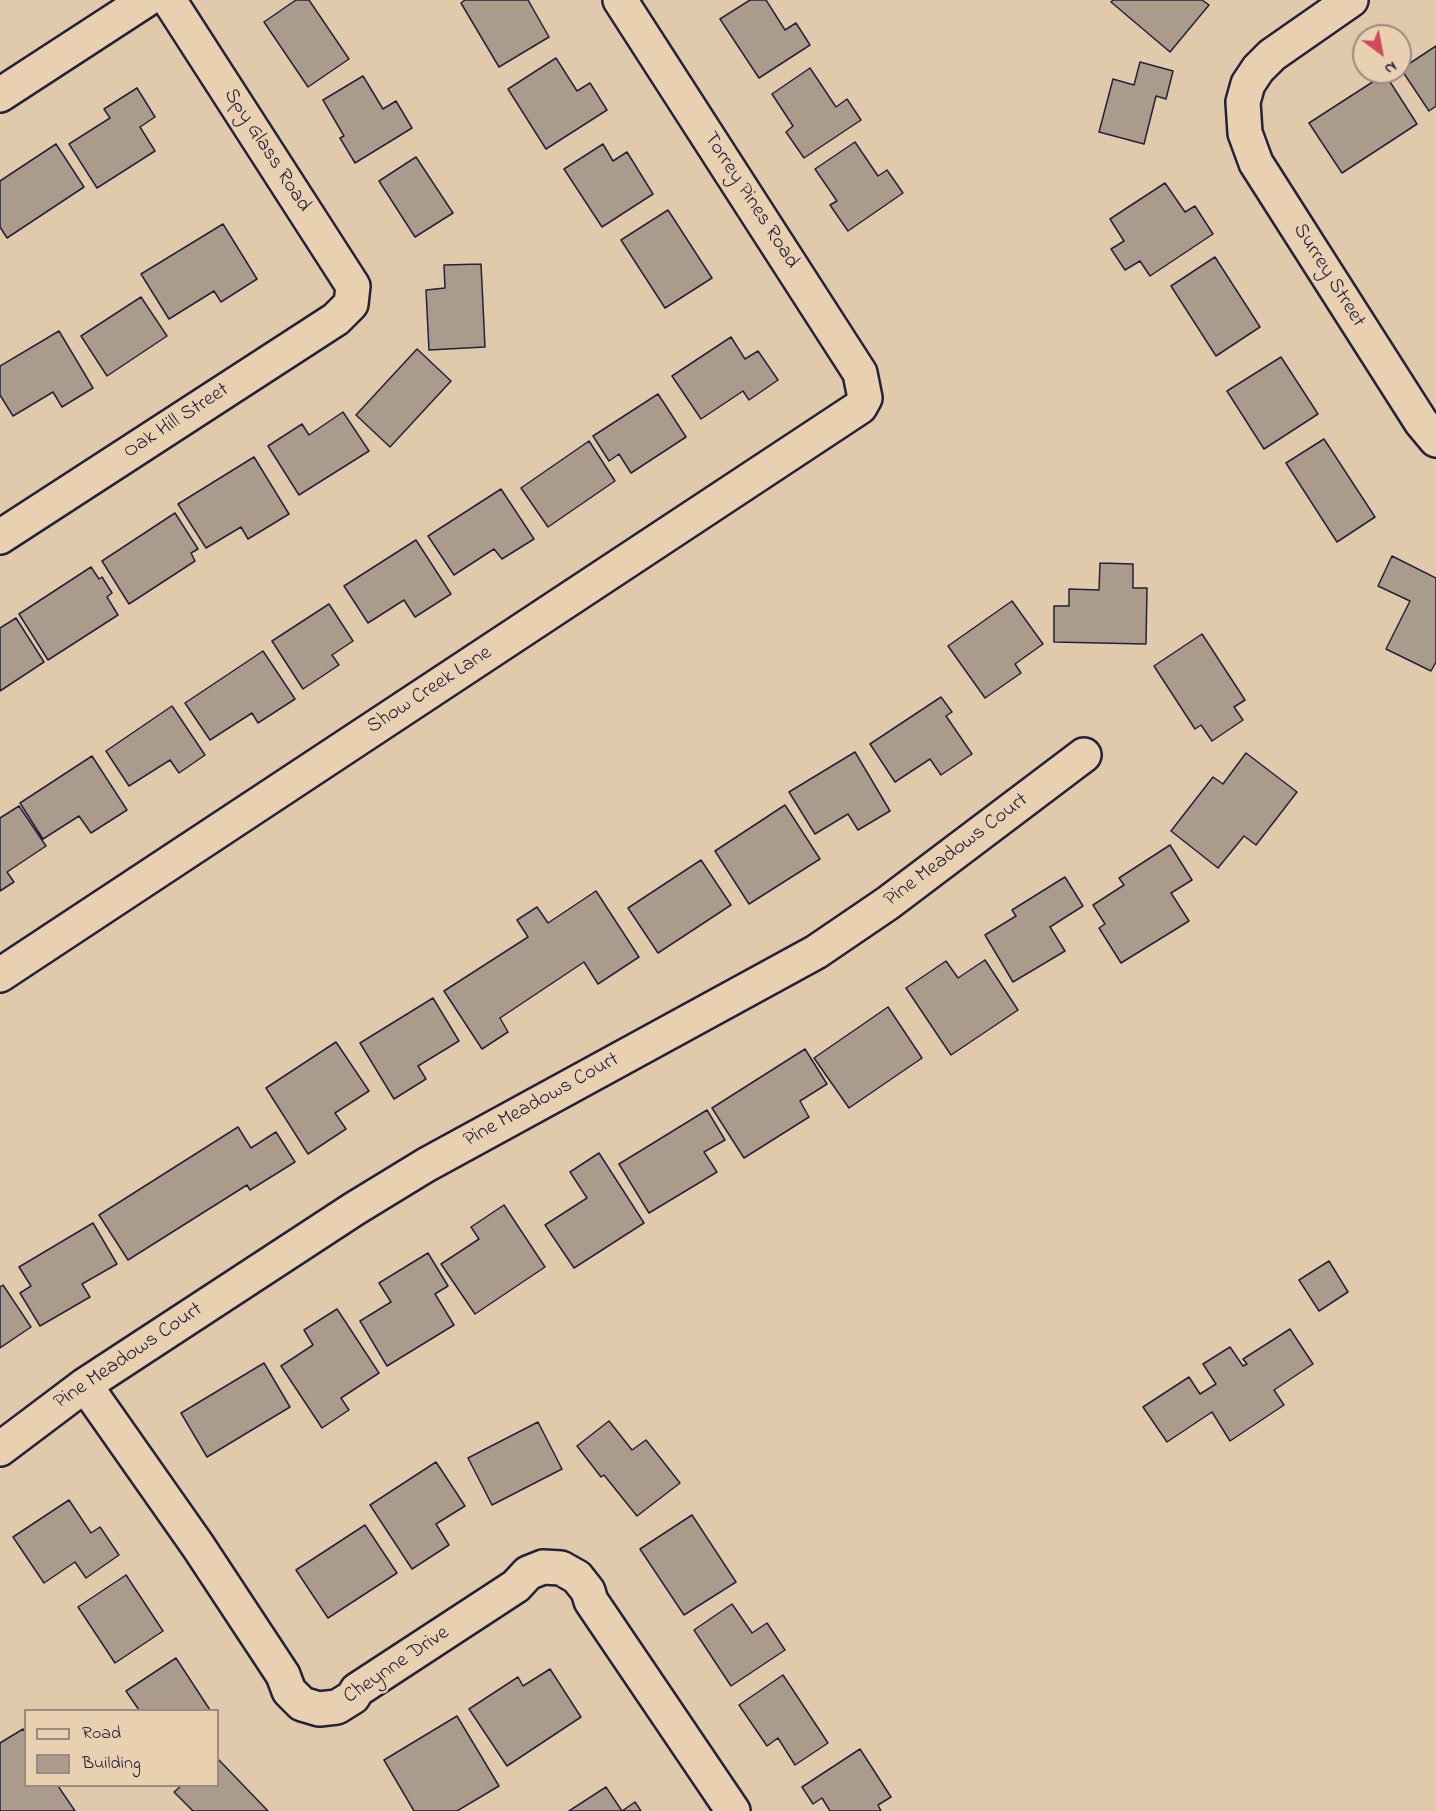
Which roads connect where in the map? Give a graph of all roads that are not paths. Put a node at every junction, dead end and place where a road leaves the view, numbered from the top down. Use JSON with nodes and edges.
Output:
{"nodes":[{"id":1,"x":146,"y":0,"type":"edge"},
{"id":2,"x":170,"y":0,"type":"edge"},
{"id":3,"x":620,"y":0,"type":"edge"},
{"id":4,"x":1351,"y":0,"type":"edge"},
{"id":5,"x":0,"y":95,"type":"edge"},
{"id":6,"x":351,"y":304,"type":"joint"},
{"id":7,"x":860,"y":407,"type":"joint"},
{"id":8,"x":1436,"y":440,"type":"edge"},
{"id":9,"x":0,"y":537,"type":"edge"},
{"id":10,"x":1084,"y":755,"type":"dead end"},
{"id":11,"x":0,"y":975,"type":"edge"},
{"id":12,"x":85,"y":1384,"type":"junction"},
{"id":13,"x":0,"y":1449,"type":"edge"},
{"id":14,"x":733,"y":1811,"type":"edge"}],
"edges":[{"from":1,"to":5,"type":"street"},
{"from":2,"to":6,"type":"street","name":"Spy Glass Road"},
{"from":3,"to":7,"type":"street","name":"Torrey Pines Road"},
{"from":4,"to":8,"type":"street","name":"Surrey Street"},
{"from":6,"to":9,"type":"street","name":"Oak Hill Street"},
{"from":7,"to":11,"type":"street","name":"Show Creek Lane"},
{"from":10,"to":12,"type":"street","name":"Pine Meadows Court"},
{"from":12,"to":13,"type":"street","name":"Pine Meadows Court"},
{"from":12,"to":14,"type":"street","name":"Cheynne Drive"}]}
